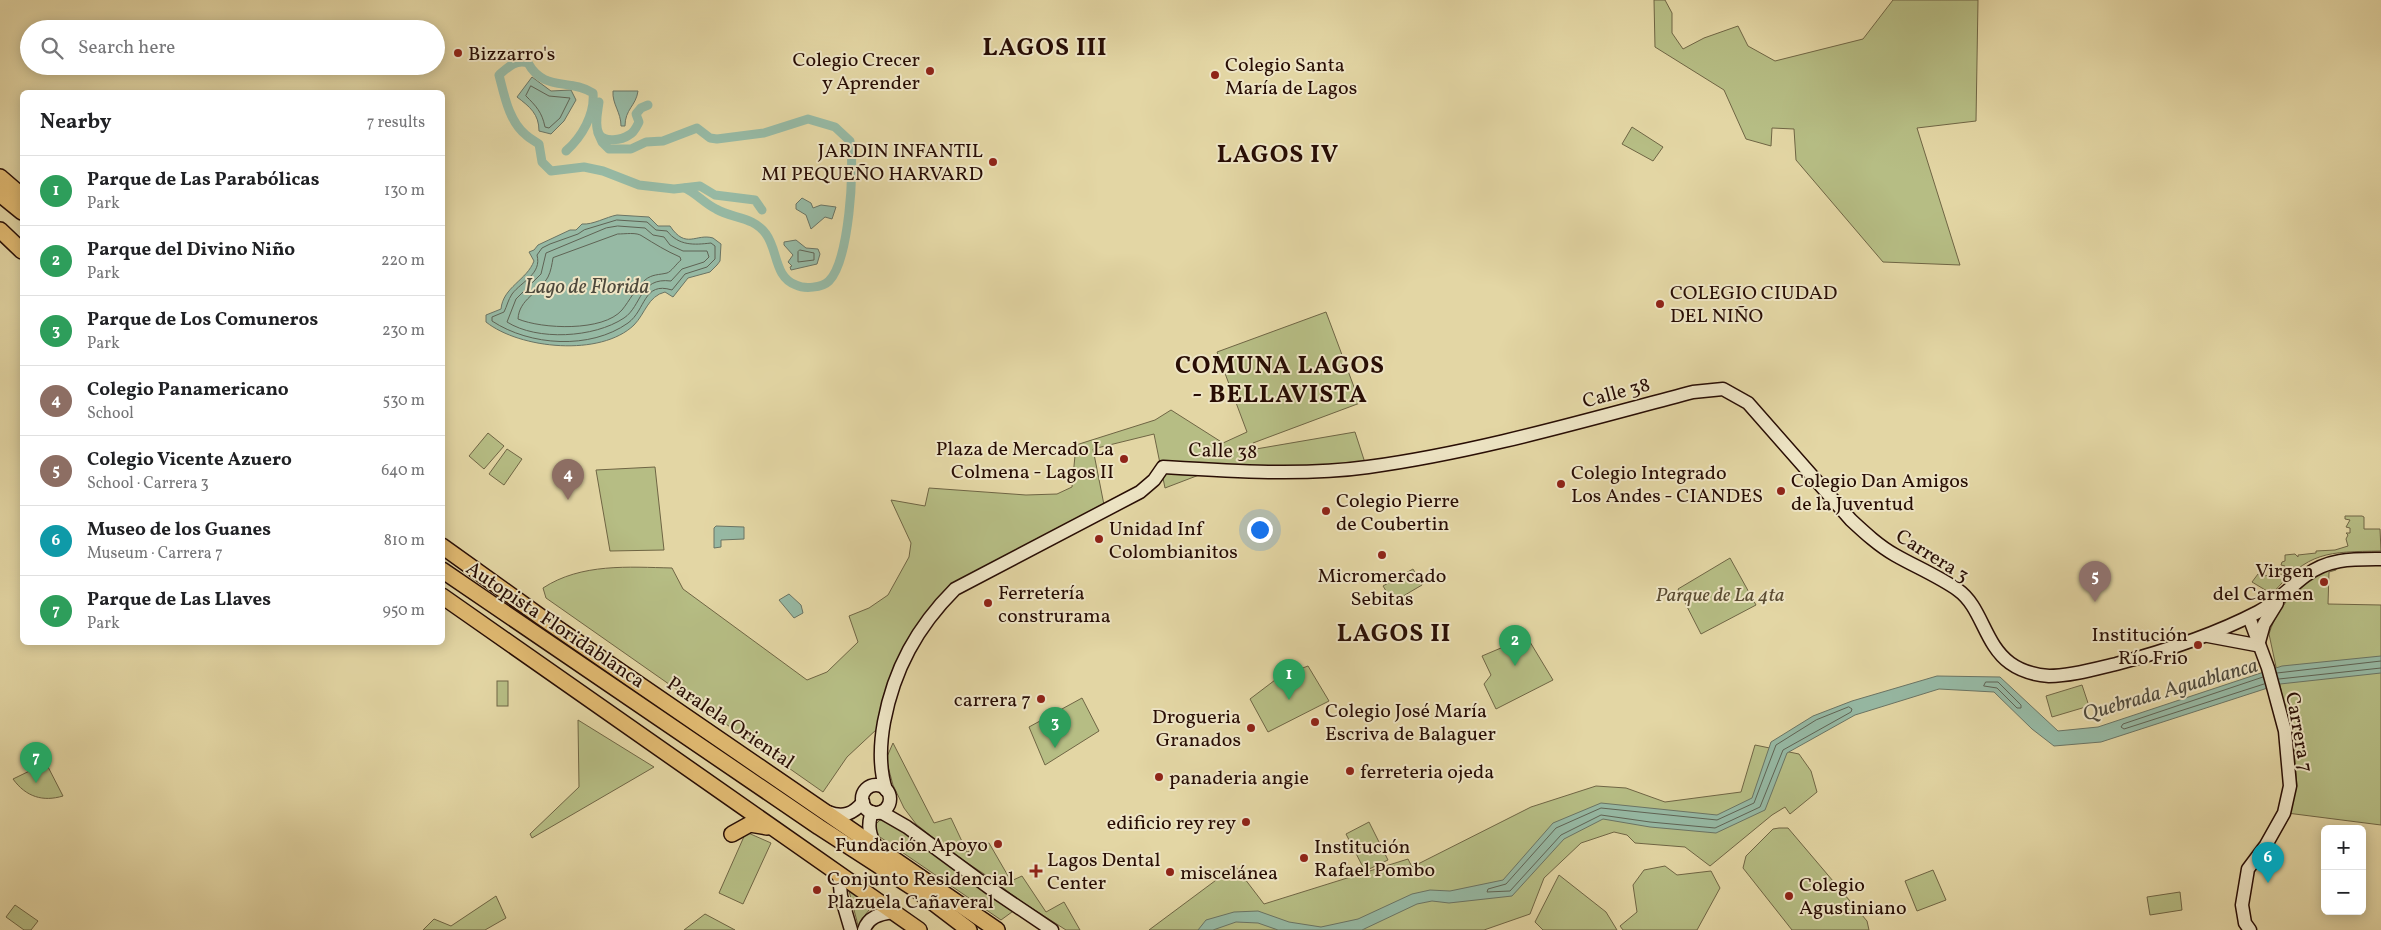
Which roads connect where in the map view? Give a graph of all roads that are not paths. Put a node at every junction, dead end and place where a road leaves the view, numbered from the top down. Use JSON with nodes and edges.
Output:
{"nodes":[{"id":1,"x":0,"y":178,"type":"edge"},
{"id":2,"x":0,"y":194,"type":"edge"},
{"id":3,"x":20,"y":194,"type":"edge"},
{"id":4,"x":20,"y":210,"type":"edge"},
{"id":5,"x":0,"y":230,"type":"edge"},
{"id":6,"x":20,"y":249,"type":"edge"},
{"id":7,"x":1706,"y":389,"type":"joint"},
{"id":8,"x":445,"y":548,"type":"edge"},
{"id":9,"x":2381,"y":559,"type":"edge"},
{"id":10,"x":445,"y":572,"type":"edge"},
{"id":11,"x":445,"y":598,"type":"edge"},
{"id":12,"x":2280,"y":598,"type":"junction"},
{"id":13,"x":2250,"y":619,"type":"junction"},
{"id":14,"x":2206,"y":636,"type":"junction"},
{"id":15,"x":2258,"y":643,"type":"junction"},
{"id":16,"x":605,"y":724,"type":"dead end"},
{"id":17,"x":643,"y":736,"type":"junction"},
{"id":18,"x":880,"y":758,"type":"junction"},
{"id":19,"x":867,"y":789,"type":"junction"},
{"id":20,"x":888,"y":792,"type":"junction"},
{"id":21,"x":863,"y":802,"type":"junction"},
{"id":22,"x":828,"y":812,"type":"junction"},
{"id":23,"x":877,"y":812,"type":"junction"},
{"id":24,"x":907,"y":827,"type":"junction"},
{"id":25,"x":776,"y":830,"type":"junction"},
{"id":26,"x":732,"y":834,"type":"dead end"},
{"id":27,"x":877,"y":847,"type":"junction"},
{"id":28,"x":839,"y":874,"type":"junction"},
{"id":29,"x":892,"y":912,"type":"junction"},
{"id":30,"x":851,"y":930,"type":"edge"},
{"id":31,"x":864,"y":930,"type":"edge"},
{"id":32,"x":919,"y":930,"type":"edge"},
{"id":33,"x":969,"y":930,"type":"edge"},
{"id":34,"x":997,"y":930,"type":"edge"},
{"id":35,"x":1052,"y":930,"type":"edge"},
{"id":36,"x":2250,"y":930,"type":"edge"}],
"edges":[{"from":1,"to":3,"type":"highway"},
{"from":2,"to":4,"type":"highway"},
{"from":5,"to":6,"type":"highway"},
{"from":7,"to":14,"type":"main road","name":"Carrera 3"},
{"from":7,"to":18,"type":"main road","name":"Calle 38"},
{"from":8,"to":22,"type":"highway","name":"Paralela Oriental"},
{"from":9,"to":12,"type":"main road"},
{"from":10,"to":33,"type":"highway","name":"Autopista Floridablanca"},
{"from":11,"to":17,"type":"highway","name":"Autopista Floridablanca"},
{"from":12,"to":13,"type":"main road","name":"Carrera 3"},
{"from":12,"to":15,"type":"main road"},
{"from":13,"to":14,"type":"main road","name":"Carrera 3"},
{"from":13,"to":15,"type":"main road","name":"Carrera 7"},
{"from":14,"to":15,"type":"main road"},
{"from":15,"to":36,"type":"main road","name":"Carrera 7"},
{"from":16,"to":17,"type":"highway"},
{"from":17,"to":25,"type":"highway","name":"Autopista Floridablanca"},
{"from":18,"to":19,"type":"main road","name":"Calle 38"},
{"from":18,"to":20,"type":"main road","name":"Calle 38"},
{"from":19,"to":20,"type":"main road"},
{"from":19,"to":21,"type":"main road"},
{"from":20,"to":23,"type":"main road"},
{"from":20,"to":24,"type":"main road","name":"Calle 38"},
{"from":21,"to":22,"type":"main road"},
{"from":21,"to":23,"type":"main road"},
{"from":22,"to":27,"type":"highway","name":"Paralela Oriental"},
{"from":23,"to":24,"type":"main road"},
{"from":23,"to":27,"type":"main road"},
{"from":24,"to":35,"type":"main road"},
{"from":25,"to":26,"type":"highway"},
{"from":25,"to":28,"type":"highway","name":"Autopista Floridablanca"},
{"from":27,"to":34,"type":"highway","name":"Paralela Oriental"},
{"from":28,"to":29,"type":"highway","name":"Autopista Floridablanca"},
{"from":28,"to":30,"type":"main road"},
{"from":29,"to":31,"type":"main road"},
{"from":29,"to":32,"type":"highway","name":"Autopista Floridablanca"}]}
